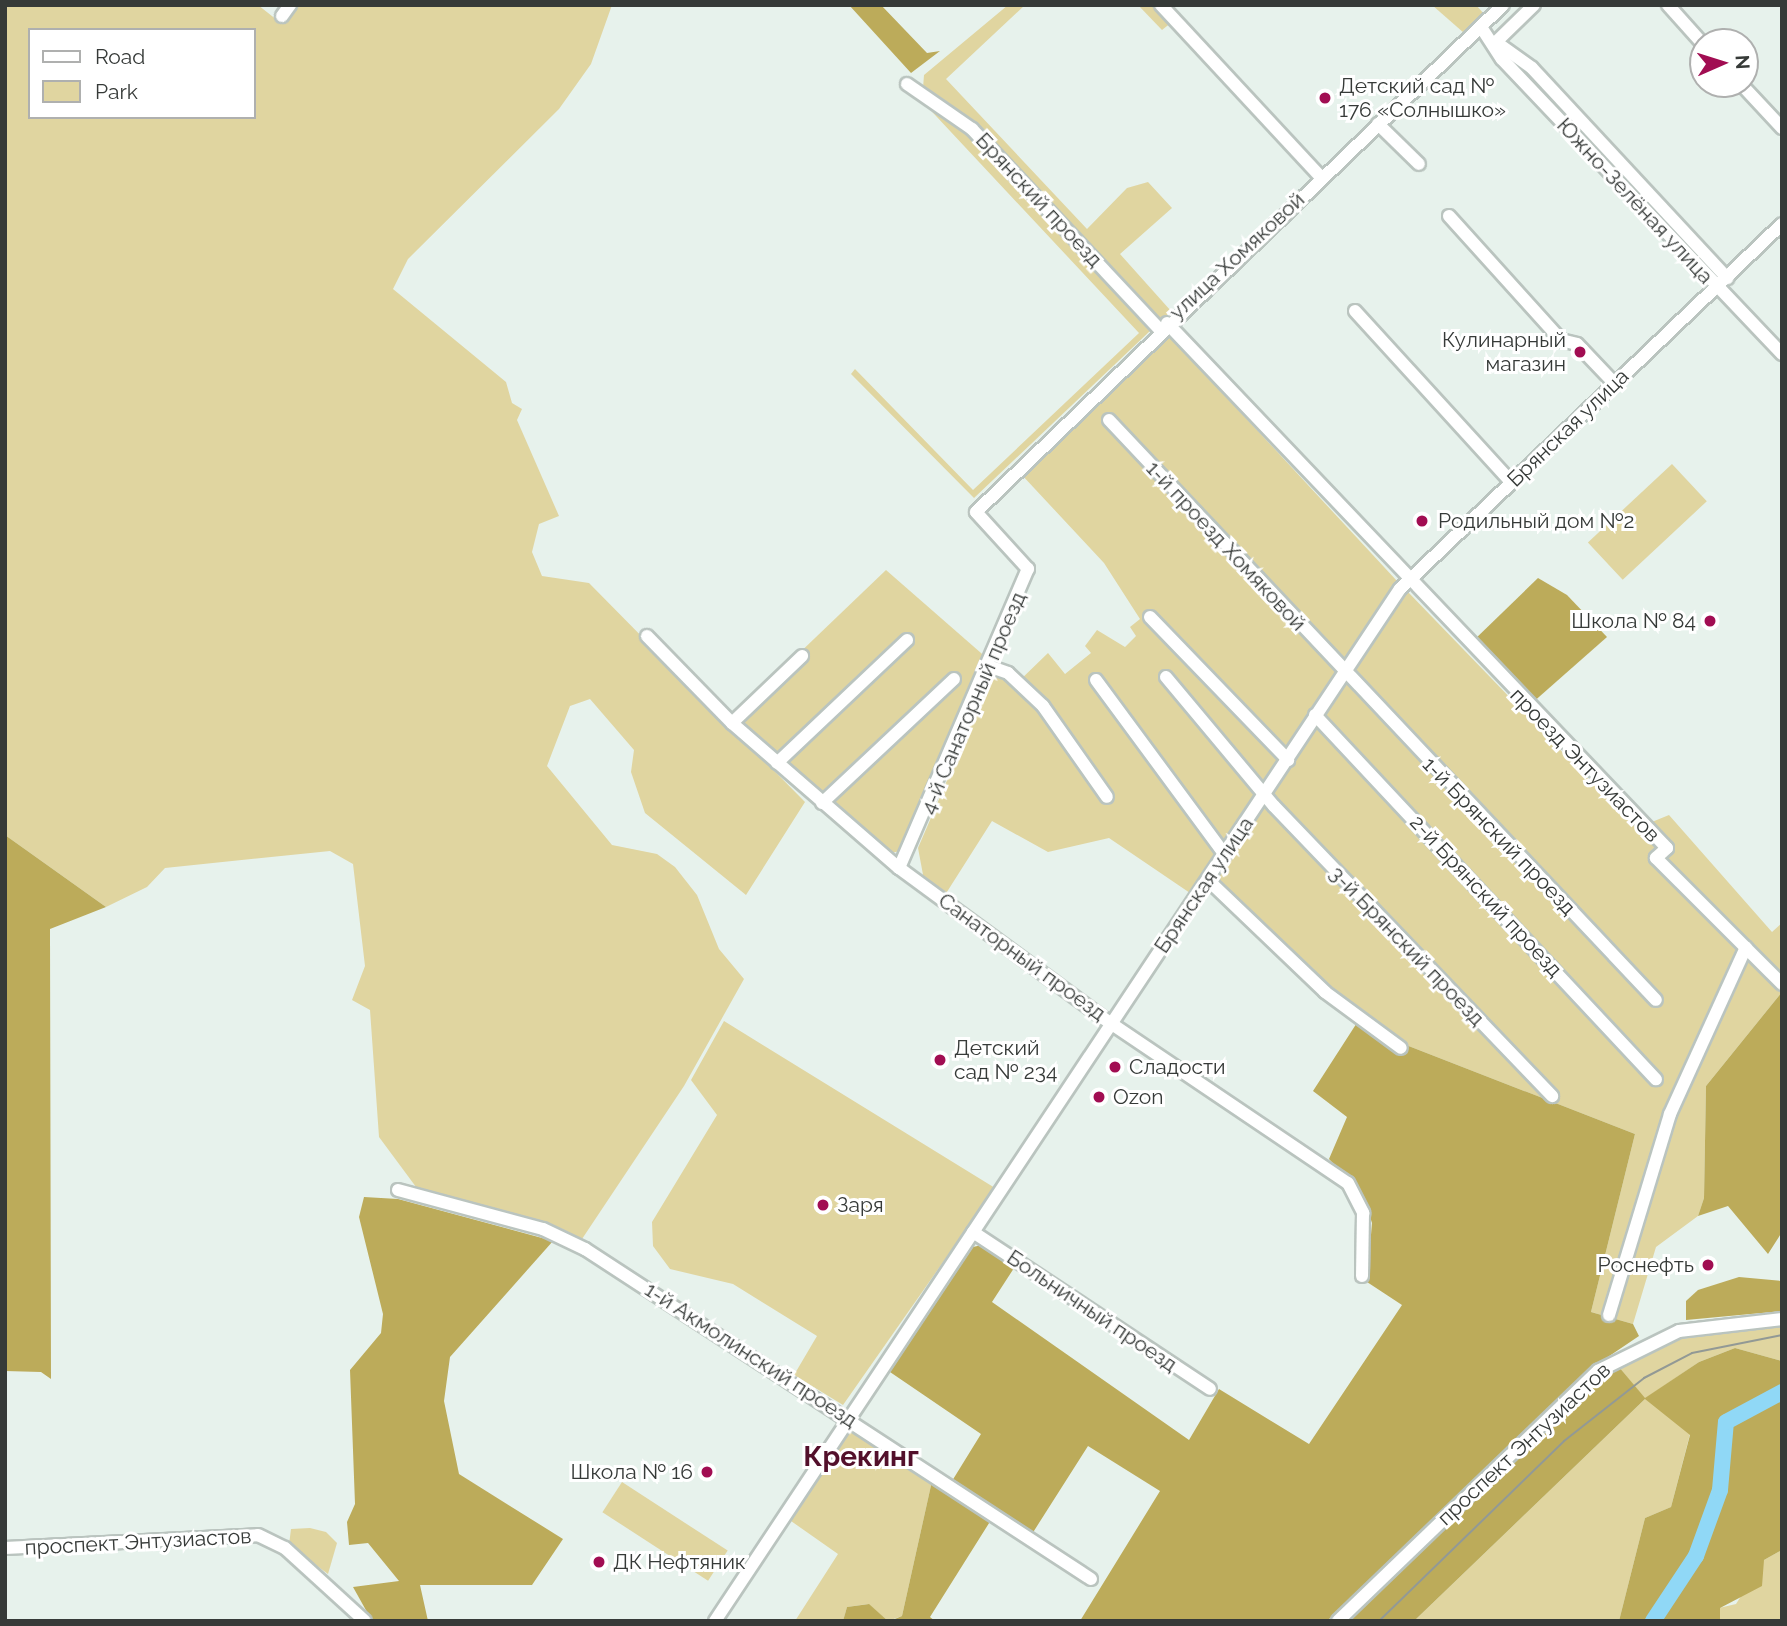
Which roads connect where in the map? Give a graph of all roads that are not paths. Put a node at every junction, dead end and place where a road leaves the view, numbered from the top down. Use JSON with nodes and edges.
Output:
{"nodes":[{"id":1,"x":1161,"y":5,"type":"edge"},
{"id":2,"x":1503,"y":5,"type":"edge"},
{"id":3,"x":1534,"y":5,"type":"edge"},
{"id":4,"x":1668,"y":5,"type":"edge"},
{"id":5,"x":1484,"y":24,"type":"junction"},
{"id":6,"x":1689,"y":28,"type":"edge"},
{"id":7,"x":1496,"y":42,"type":"junction"},
{"id":8,"x":907,"y":84,"type":"dead end"},
{"id":9,"x":1754,"y":98,"type":"edge"},
{"id":10,"x":1378,"y":124,"type":"junction"},
{"id":11,"x":1782,"y":128,"type":"edge"},
{"id":12,"x":1419,"y":164,"type":"dead end"},
{"id":13,"x":1321,"y":177,"type":"junction"},
{"id":14,"x":1449,"y":216,"type":"dead end"},
{"id":15,"x":1782,"y":224,"type":"edge"},
{"id":16,"x":1727,"y":278,"type":"junction"},
{"id":17,"x":1717,"y":288,"type":"junction"},
{"id":18,"x":1354,"y":310,"type":"dead end"},
{"id":19,"x":1163,"y":326,"type":"junction"},
{"id":20,"x":1782,"y":354,"type":"edge"},
{"id":21,"x":1614,"y":383,"type":"junction"},
{"id":22,"x":1109,"y":420,"type":"dead end"},
{"id":23,"x":1511,"y":482,"type":"junction"},
{"id":24,"x":975,"y":512,"type":"joint"},
{"id":25,"x":1406,"y":580,"type":"junction"},
{"id":26,"x":1150,"y":617,"type":"dead end"},
{"id":27,"x":647,"y":636,"type":"dead end"},
{"id":28,"x":907,"y":640,"type":"dead end"},
{"id":29,"x":802,"y":656,"type":"dead end"},
{"id":30,"x":991,"y":667,"type":"junction"},
{"id":31,"x":1343,"y":673,"type":"junction"},
{"id":32,"x":1166,"y":677,"type":"dead end"},
{"id":33,"x":954,"y":679,"type":"dead end"},
{"id":34,"x":1096,"y":680,"type":"dead end"},
{"id":35,"x":1315,"y":715,"type":"junction"},
{"id":36,"x":732,"y":723,"type":"junction"},
{"id":37,"x":1288,"y":760,"type":"junction"},
{"id":38,"x":777,"y":763,"type":"junction"},
{"id":39,"x":1265,"y":794,"type":"junction"},
{"id":40,"x":1107,"y":797,"type":"dead end"},
{"id":41,"x":822,"y":803,"type":"junction"},
{"id":42,"x":1225,"y":855,"type":"junction"},
{"id":43,"x":900,"y":868,"type":"junction"},
{"id":44,"x":1208,"y":880,"type":"junction"},
{"id":45,"x":1746,"y":947,"type":"junction"},
{"id":46,"x":1782,"y":984,"type":"edge"},
{"id":47,"x":1656,"y":999,"type":"dead end"},
{"id":48,"x":1113,"y":1024,"type":"junction"},
{"id":49,"x":1401,"y":1048,"type":"dead end"},
{"id":50,"x":1656,"y":1079,"type":"dead end"},
{"id":51,"x":1552,"y":1096,"type":"dead end"},
{"id":52,"x":398,"y":1190,"type":"dead end"},
{"id":53,"x":974,"y":1232,"type":"junction"},
{"id":54,"x":1363,"y":1276,"type":"dead end"},
{"id":55,"x":1609,"y":1315,"type":"dead end"},
{"id":56,"x":1782,"y":1319,"type":"edge"},
{"id":57,"x":1210,"y":1389,"type":"dead end"},
{"id":58,"x":850,"y":1418,"type":"junction"},
{"id":59,"x":5,"y":1548,"type":"edge"},
{"id":60,"x":1091,"y":1579,"type":"dead end"},
{"id":61,"x":365,"y":1621,"type":"edge"},
{"id":62,"x":715,"y":1621,"type":"edge"},
{"id":63,"x":1338,"y":1621,"type":"edge"}],
"edges":[{"from":1,"to":13,"type":"street"},
{"from":2,"to":5,"type":"street","name":"улица Хомяковой"},
{"from":3,"to":7,"type":"street"},
{"from":4,"to":6,"type":"street"},
{"from":5,"to":7,"type":"street","name":"Южно-Зелёная улица"},
{"from":5,"to":10,"type":"street","name":"улица Хомяковой"},
{"from":7,"to":16,"type":"street","name":"Южно-Зелёная улица"},
{"from":7,"to":17,"type":"street","name":"Южно-Зелёная улица"},
{"from":8,"to":19,"type":"street","name":"Брянский проезд"},
{"from":9,"to":11,"type":"street"},
{"from":10,"to":12,"type":"street"},
{"from":10,"to":13,"type":"street","name":"улица Хомяковой"},
{"from":13,"to":19,"type":"street","name":"улица Хомяковой"},
{"from":14,"to":21,"type":"street"},
{"from":15,"to":16,"type":"street","name":"Брянская улица"},
{"from":16,"to":17,"type":"street","name":"Брянская улица"},
{"from":17,"to":20,"type":"street","name":"Южно-Зелёная улица"},
{"from":17,"to":21,"type":"street","name":"Брянская улица"},
{"from":18,"to":23,"type":"street"},
{"from":19,"to":24,"type":"street","name":"улица Хомяковой"},
{"from":19,"to":25,"type":"street","name":"Брянский проезд"},
{"from":21,"to":23,"type":"street","name":"Брянская улица"},
{"from":22,"to":31,"type":"street","name":"1-й проезд Хомяковой"},
{"from":23,"to":25,"type":"street","name":"Брянская улица"},
{"from":24,"to":30,"type":"street","name":"4-й Санаторный проезд"},
{"from":25,"to":31,"type":"street","name":"Брянская улица"},
{"from":25,"to":45,"type":"street","name":"проезд Энтузиастов"},
{"from":26,"to":37,"type":"street"},
{"from":27,"to":36,"type":"street","name":"Санаторный проезд"},
{"from":28,"to":38,"type":"street"},
{"from":29,"to":36,"type":"street"},
{"from":30,"to":40,"type":"street"},
{"from":30,"to":43,"type":"street","name":"4-й Санаторный проезд"},
{"from":31,"to":35,"type":"street","name":"Брянская улица"},
{"from":31,"to":47,"type":"street","name":"1-й Брянский проезд"},
{"from":32,"to":39,"type":"street","name":"3-й Брянский проезд"},
{"from":33,"to":41,"type":"street"},
{"from":34,"to":42,"type":"street"},
{"from":35,"to":37,"type":"street","name":"Брянская улица"},
{"from":35,"to":50,"type":"street","name":"2-й Брянский проезд"},
{"from":36,"to":38,"type":"street","name":"Санаторный проезд"},
{"from":37,"to":39,"type":"street","name":"Брянская улица"},
{"from":38,"to":41,"type":"street","name":"Санаторный проезд"},
{"from":39,"to":42,"type":"street","name":"Брянская улица"},
{"from":39,"to":51,"type":"street","name":"3-й Брянский проезд"},
{"from":41,"to":43,"type":"street","name":"Санаторный проезд"},
{"from":42,"to":44,"type":"street","name":"Брянская улица"},
{"from":43,"to":48,"type":"street","name":"Санаторный проезд"},
{"from":44,"to":48,"type":"street","name":"Брянская улица"},
{"from":44,"to":49,"type":"street"},
{"from":45,"to":46,"type":"street"},
{"from":45,"to":55,"type":"street"},
{"from":48,"to":53,"type":"street","name":"Брянская улица"},
{"from":48,"to":54,"type":"street","name":"Санаторный проезд"},
{"from":52,"to":58,"type":"street","name":"1-й Акмолинский проезд"},
{"from":53,"to":57,"type":"street","name":"Больничный проезд"},
{"from":53,"to":58,"type":"street","name":"Брянская улица"},
{"from":56,"to":63,"type":"street","name":"проспект Энтузиастов"},
{"from":58,"to":60,"type":"street","name":"1-й Акмолинский проезд"},
{"from":58,"to":62,"type":"street","name":"Брянская улица"},
{"from":59,"to":61,"type":"street","name":"проспект Энтузиастов"}]}
